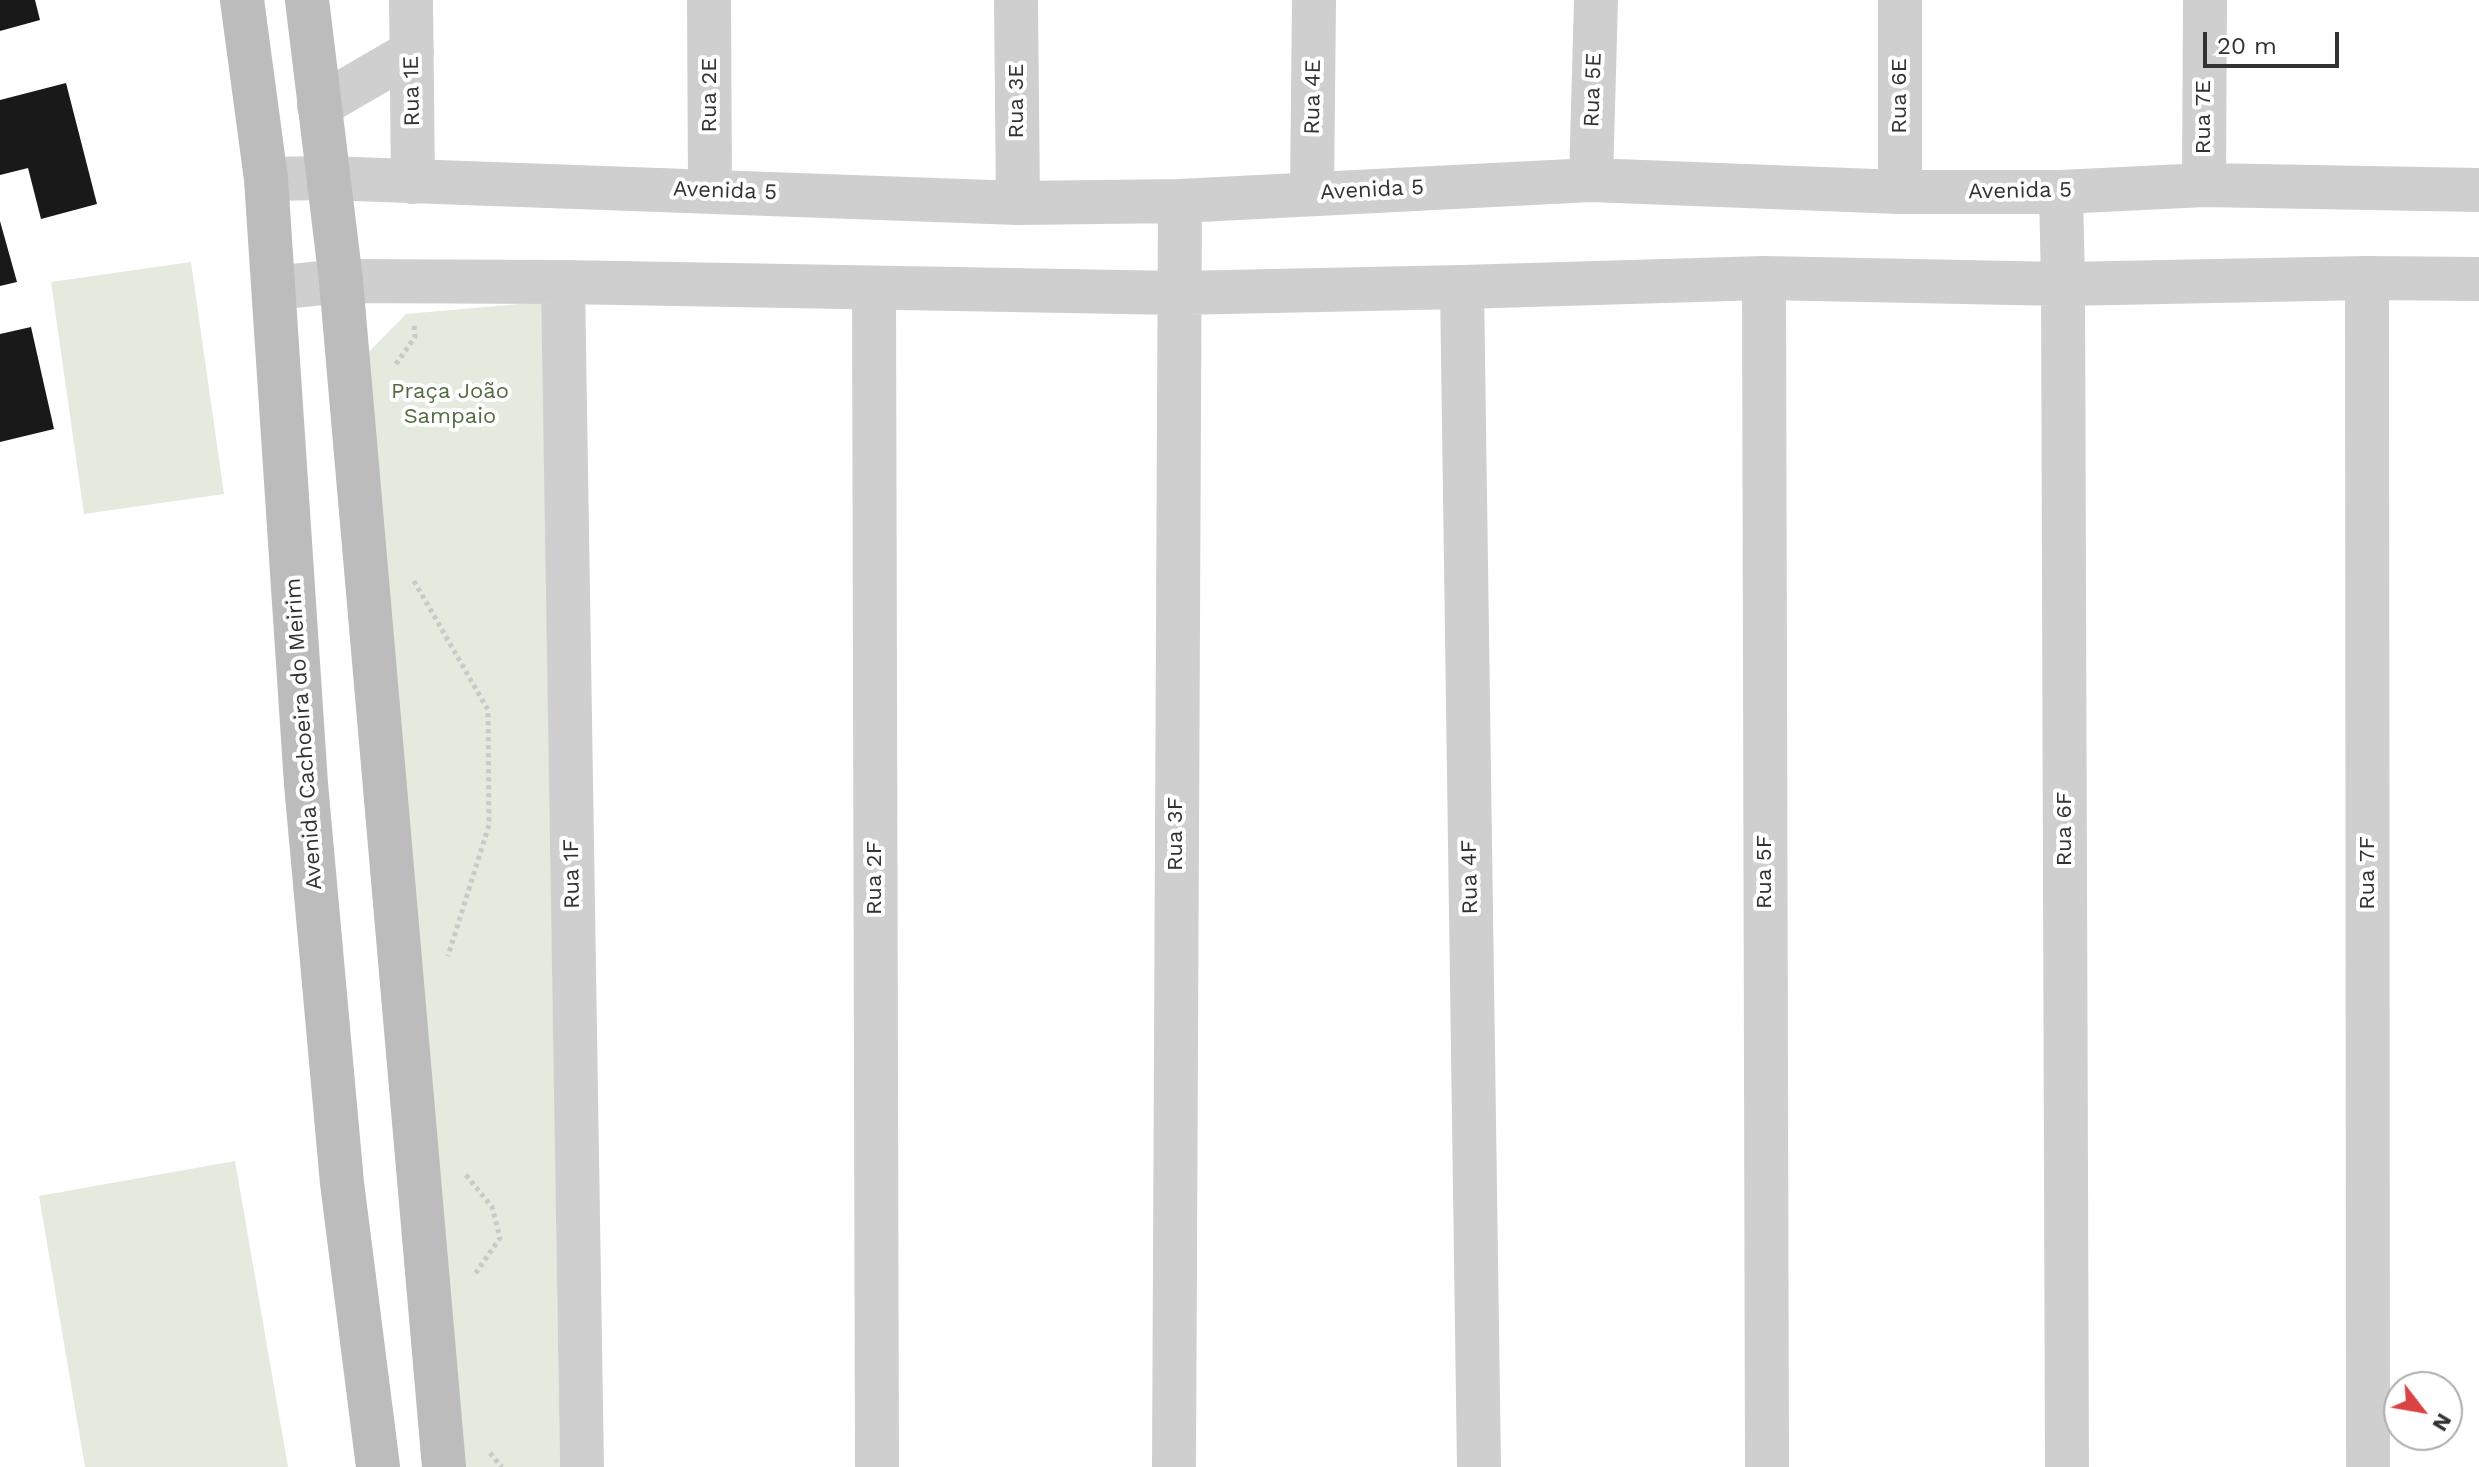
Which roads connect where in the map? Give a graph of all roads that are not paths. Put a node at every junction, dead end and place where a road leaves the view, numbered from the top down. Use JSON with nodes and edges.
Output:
{"nodes":[{"id":1,"x":242,"y":0,"type":"edge"},
{"id":2,"x":307,"y":0,"type":"edge"},
{"id":3,"x":411,"y":0,"type":"edge"},
{"id":4,"x":709,"y":0,"type":"edge"},
{"id":5,"x":1016,"y":0,"type":"edge"},
{"id":6,"x":1314,"y":0,"type":"edge"},
{"id":7,"x":1596,"y":0,"type":"edge"},
{"id":8,"x":1900,"y":0,"type":"edge"},
{"id":9,"x":2205,"y":0,"type":"edge"},
{"id":10,"x":412,"y":52,"type":"junction"},
{"id":11,"x":319,"y":106,"type":"junction"},
{"id":12,"x":327,"y":178,"type":"junction"},
{"id":13,"x":266,"y":179,"type":"junction"},
{"id":14,"x":1591,"y":180,"type":"junction"},
{"id":15,"x":413,"y":182,"type":"junction"},
{"id":16,"x":2204,"y":185,"type":"junction"},
{"id":17,"x":710,"y":190,"type":"junction"},
{"id":18,"x":2479,"y":190,"type":"edge"},
{"id":19,"x":1900,"y":192,"type":"junction"},
{"id":20,"x":2061,"y":192,"type":"junction"},
{"id":21,"x":1312,"y":193,"type":"junction"},
{"id":22,"x":1180,"y":201,"type":"junction"},
{"id":23,"x":1018,"y":203,"type":"junction"},
{"id":24,"x":1764,"y":278,"type":"junction"},
{"id":25,"x":2367,"y":278,"type":"junction"},
{"id":26,"x":2479,"y":279,"type":"edge"},
{"id":27,"x":341,"y":281,"type":"junction"},
{"id":28,"x":563,"y":282,"type":"junction"},
{"id":29,"x":2063,"y":284,"type":"junction"},
{"id":30,"x":1462,"y":287,"type":"junction"},
{"id":31,"x":274,"y":288,"type":"junction"},
{"id":32,"x":874,"y":288,"type":"junction"},
{"id":33,"x":1178,"y":293,"type":"junction"},
{"id":34,"x":378,"y":1467,"type":"edge"},
{"id":35,"x":444,"y":1467,"type":"edge"},
{"id":36,"x":582,"y":1467,"type":"edge"},
{"id":37,"x":877,"y":1467,"type":"edge"},
{"id":38,"x":1174,"y":1467,"type":"edge"},
{"id":39,"x":1479,"y":1467,"type":"edge"},
{"id":40,"x":1767,"y":1467,"type":"edge"},
{"id":41,"x":2067,"y":1467,"type":"edge"},
{"id":42,"x":2368,"y":1467,"type":"edge"}],
"edges":[{"from":1,"to":13,"type":"street","name":"Avenida Cachoeira do Meirim"},
{"from":2,"to":11,"type":"street"},
{"from":3,"to":10,"type":"street","name":"Rua 1E"},
{"from":4,"to":17,"type":"street","name":"Rua 2E"},
{"from":5,"to":23,"type":"street","name":"Rua 3E"},
{"from":6,"to":21,"type":"street","name":"Rua 4E"},
{"from":7,"to":14,"type":"street","name":"Rua 5E"},
{"from":8,"to":19,"type":"street","name":"Rua 6E"},
{"from":9,"to":16,"type":"street","name":"Rua 7E"},
{"from":10,"to":11,"type":"street"},
{"from":10,"to":15,"type":"street","name":"Rua 1E"},
{"from":11,"to":12,"type":"street"},
{"from":12,"to":13,"type":"street","name":"Avenida 5"},
{"from":12,"to":15,"type":"street","name":"Avenida 5"},
{"from":12,"to":27,"type":"street"},
{"from":13,"to":31,"type":"street","name":"Avenida Cachoeira do Meirim"},
{"from":14,"to":19,"type":"street","name":"Avenida 5"},
{"from":14,"to":21,"type":"street","name":"Avenida 5"},
{"from":15,"to":17,"type":"street","name":"Avenida 5"},
{"from":16,"to":18,"type":"street","name":"Avenida 5"},
{"from":16,"to":20,"type":"street","name":"Avenida 5"},
{"from":17,"to":23,"type":"street","name":"Avenida 5"},
{"from":19,"to":20,"type":"street","name":"Avenida 5"},
{"from":20,"to":29,"type":"street","name":"Rua 6F"},
{"from":21,"to":22,"type":"street","name":"Avenida 5"},
{"from":22,"to":23,"type":"street","name":"Avenida 5"},
{"from":22,"to":33,"type":"street","name":"Rua 3F"},
{"from":24,"to":29,"type":"street"},
{"from":24,"to":30,"type":"street"},
{"from":24,"to":40,"type":"street","name":"Rua 5F"},
{"from":25,"to":26,"type":"street"},
{"from":25,"to":29,"type":"street"},
{"from":25,"to":42,"type":"street","name":"Rua 7F"},
{"from":27,"to":28,"type":"street"},
{"from":27,"to":31,"type":"street"},
{"from":27,"to":35,"type":"street"},
{"from":28,"to":32,"type":"street"},
{"from":28,"to":36,"type":"street","name":"Rua 1F"},
{"from":29,"to":41,"type":"street","name":"Rua 6F"},
{"from":30,"to":33,"type":"street"},
{"from":30,"to":39,"type":"street","name":"Rua 4F"},
{"from":31,"to":34,"type":"street","name":"Avenida Cachoeira do Meirim"},
{"from":32,"to":33,"type":"street"},
{"from":32,"to":37,"type":"street","name":"Rua 2F"},
{"from":33,"to":38,"type":"street","name":"Rua 3F"}]}
